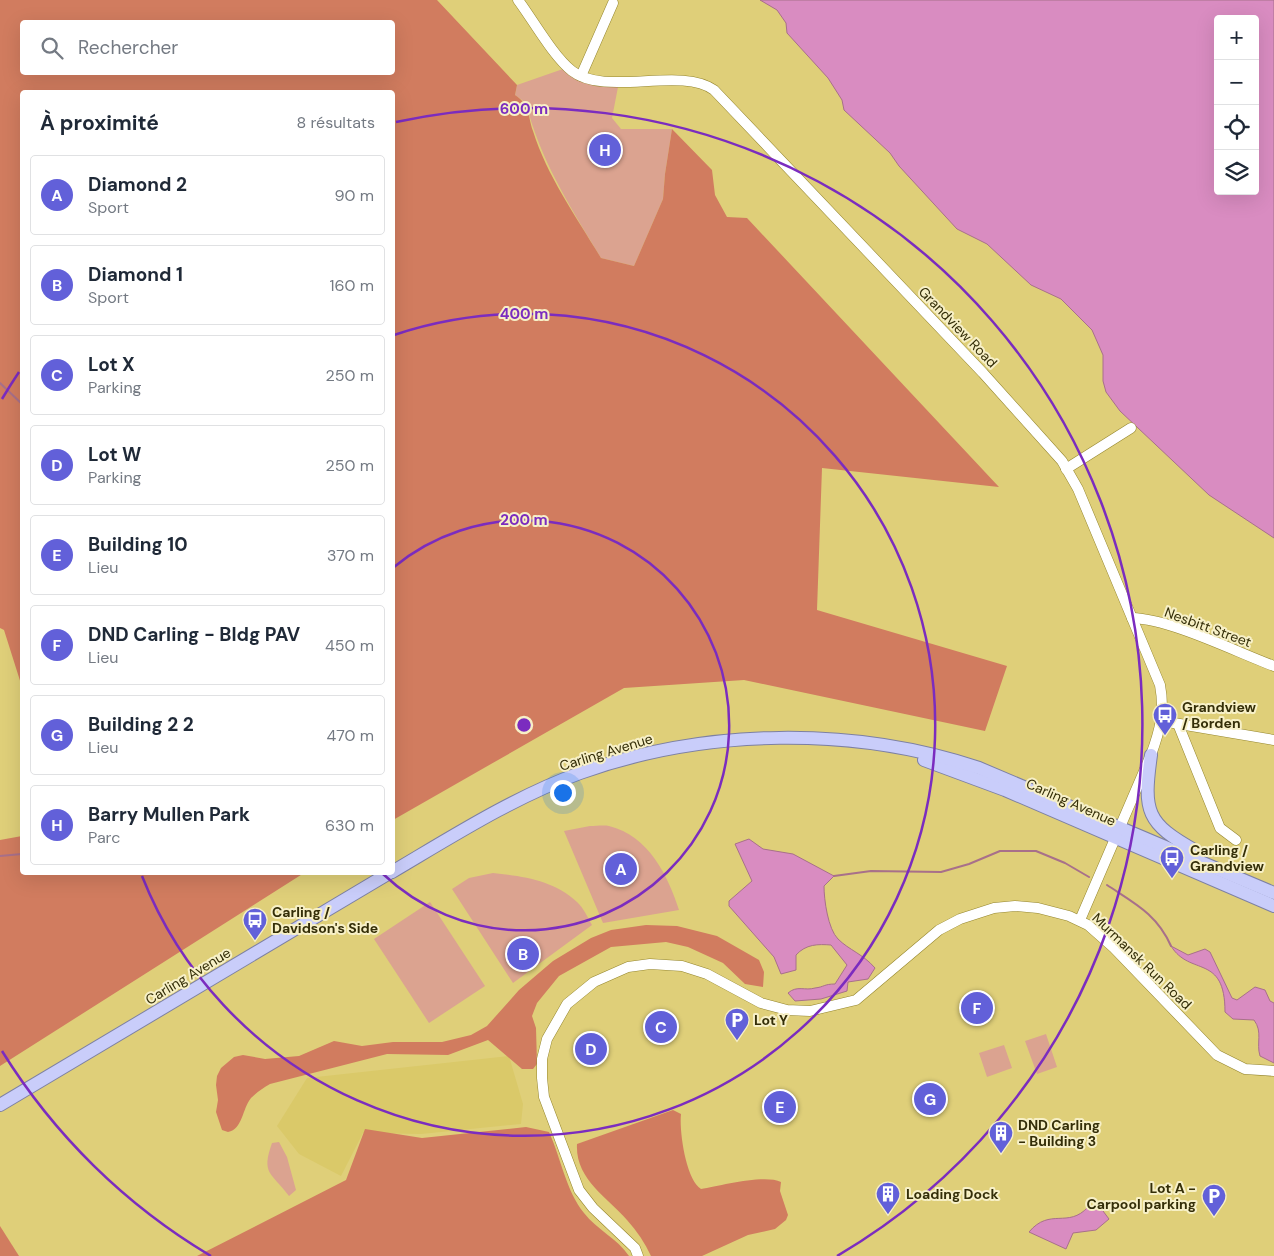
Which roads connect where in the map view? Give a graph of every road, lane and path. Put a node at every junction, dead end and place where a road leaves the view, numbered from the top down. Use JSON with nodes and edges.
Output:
{"nodes":[{"id":1,"x":518,"y":0,"type":"edge"},
{"id":2,"x":613,"y":3,"type":"dead end"},
{"id":3,"x":581,"y":76,"type":"junction"},
{"id":4,"x":1131,"y":428,"type":"dead end"},
{"id":5,"x":1066,"y":469,"type":"junction"},
{"id":6,"x":1132,"y":618,"type":"junction"},
{"id":7,"x":1274,"y":666,"type":"edge"},
{"id":8,"x":1162,"y":721,"type":"junction"},
{"id":9,"x":1178,"y":724,"type":"junction"},
{"id":10,"x":1274,"y":740,"type":"edge"},
{"id":11,"x":1150,"y":755,"type":"junction"},
{"id":12,"x":1118,"y":832,"type":"junction"},
{"id":13,"x":1236,"y":840,"type":"dead end"},
{"id":14,"x":395,"y":870,"type":"edge"},
{"id":15,"x":387,"y":875,"type":"edge"},
{"id":16,"x":1248,"y":882,"type":"junction"},
{"id":17,"x":1274,"y":892,"type":"edge"},
{"id":18,"x":1274,"y":906,"type":"edge"},
{"id":19,"x":1080,"y":920,"type":"junction"},
{"id":20,"x":1274,"y":1071,"type":"edge"},
{"id":21,"x":0,"y":1105,"type":"edge"},
{"id":22,"x":638,"y":1256,"type":"edge"}],
"edges":[{"from":1,"to":3,"type":"street","name":"Grandview Road"},
{"from":2,"to":3,"type":"street"},
{"from":3,"to":5,"type":"street","name":"Grandview Road"},
{"from":4,"to":5,"type":"street"},
{"from":5,"to":6,"type":"street","name":"Grandview Road"},
{"from":6,"to":7,"type":"street","name":"Nesbitt Street"},
{"from":6,"to":8,"type":"street","name":"Grandview Road"},
{"from":8,"to":9,"type":"street"},
{"from":8,"to":11,"type":"street","name":"Grandview Road"},
{"from":9,"to":10,"type":"street"},
{"from":9,"to":13,"type":"street"},
{"from":11,"to":12,"type":"street","name":"Grandview Road"},
{"from":11,"to":16,"type":"main road"},
{"from":12,"to":14,"type":"main road","name":"Carling Avenue"},
{"from":12,"to":16,"type":"main road","name":"Carling Avenue"},
{"from":12,"to":18,"type":"main road","name":"Carling Avenue"},
{"from":12,"to":19,"type":"street","name":"Grandview Road"},
{"from":15,"to":21,"type":"main road","name":"Carling Avenue"},
{"from":16,"to":17,"type":"main road","name":"Carling Avenue"},
{"from":19,"to":20,"type":"street","name":"Murmansk Run Road"},
{"from":19,"to":22,"type":"street","name":"Murmansk Run Road"}]}
